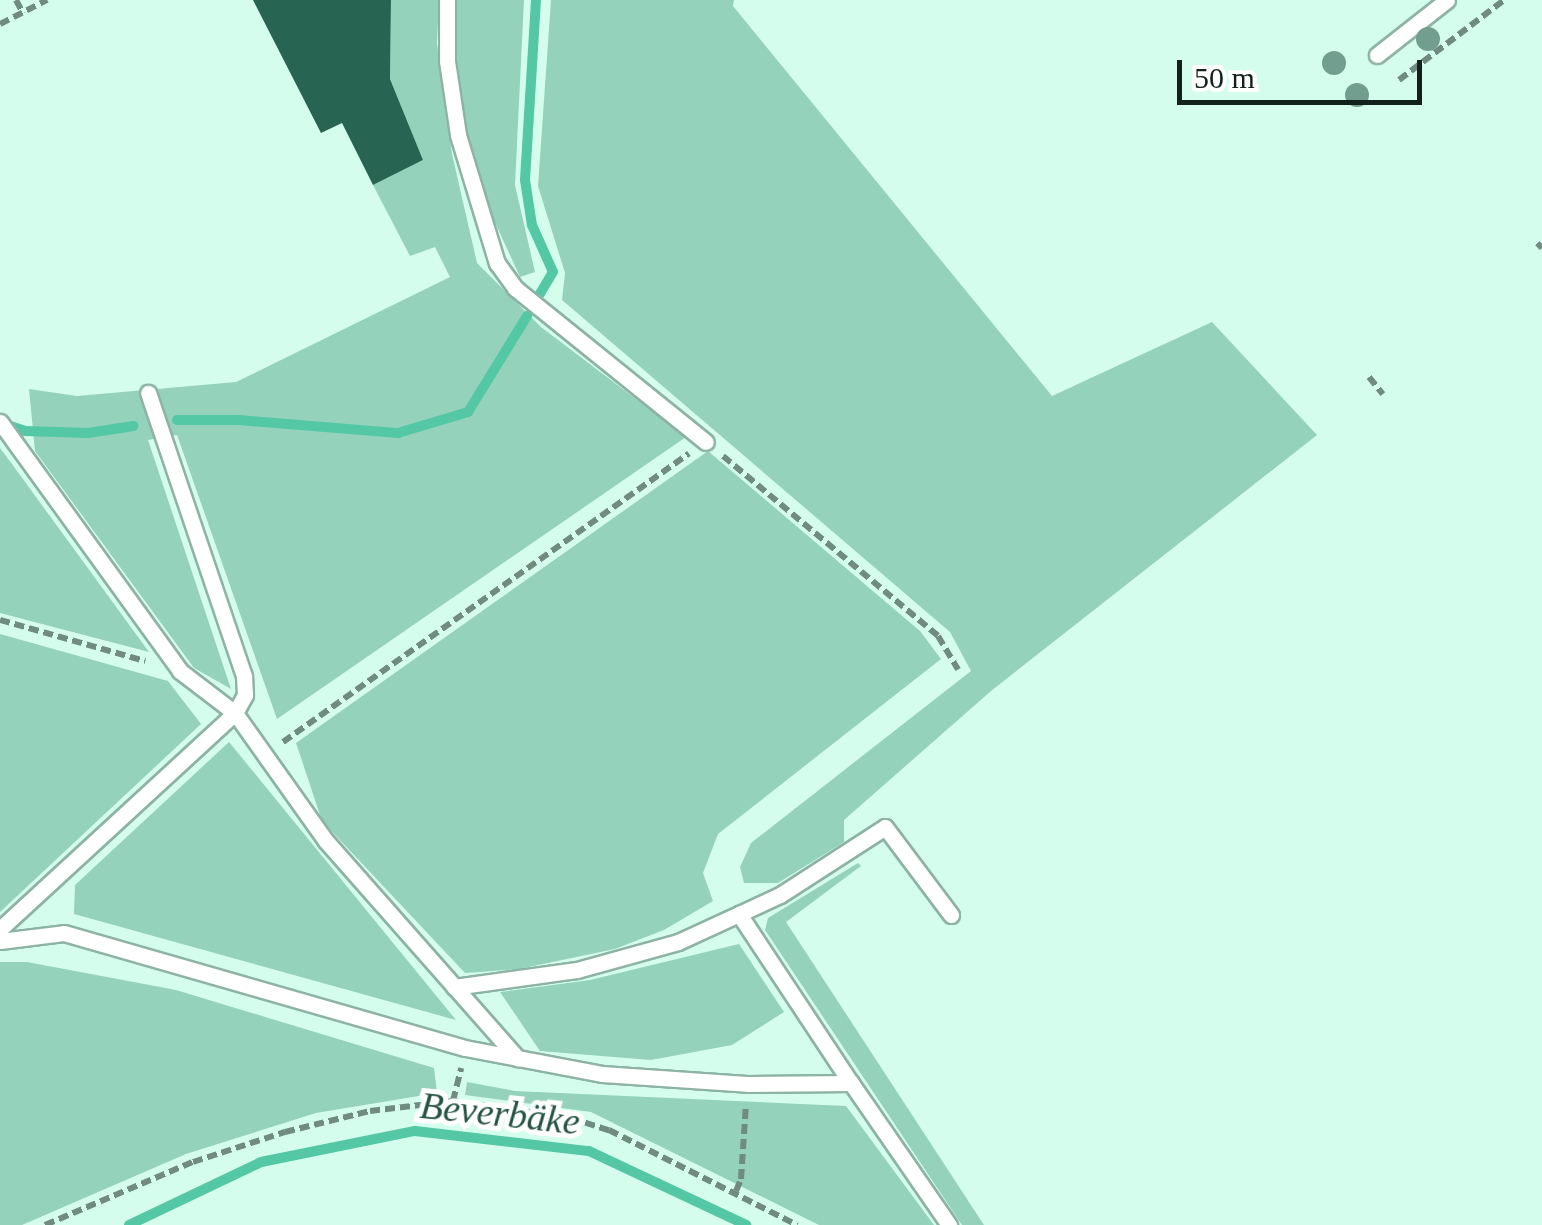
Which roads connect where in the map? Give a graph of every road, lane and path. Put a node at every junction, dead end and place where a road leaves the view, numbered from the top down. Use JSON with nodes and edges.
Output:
{"nodes":[{"id":1,"x":16,"y":0,"type":"edge"},
{"id":2,"x":48,"y":0,"type":"edge"},
{"id":3,"x":447,"y":0,"type":"edge"},
{"id":4,"x":1446,"y":0,"type":"edge"},
{"id":5,"x":1504,"y":0,"type":"edge"},
{"id":6,"x":22,"y":12,"type":"junction"},
{"id":7,"x":0,"y":24,"type":"edge"},
{"id":8,"x":1377,"y":55,"type":"dead end"},
{"id":9,"x":1399,"y":80,"type":"dead end"},
{"id":10,"x":1369,"y":376,"type":"dead end"},
{"id":11,"x":148,"y":393,"type":"dead end"},
{"id":12,"x":1383,"y":394,"type":"dead end"},
{"id":13,"x":0,"y":422,"type":"edge"},
{"id":14,"x":706,"y":442,"type":"junction"},
{"id":15,"x":0,"y":620,"type":"edge"},
{"id":16,"x":958,"y":669,"type":"dead end"},
{"id":17,"x":180,"y":671,"type":"junction"},
{"id":18,"x":235,"y":713,"type":"junction"},
{"id":19,"x":264,"y":756,"type":"junction"},
{"id":20,"x":738,"y":914,"type":"junction"},
{"id":21,"x":952,"y":915,"type":"dead end"},
{"id":22,"x":0,"y":929,"type":"edge"},
{"id":23,"x":0,"y":941,"type":"edge"},
{"id":24,"x":454,"y":987,"type":"junction"},
{"id":25,"x":518,"y":1059,"type":"junction"},
{"id":26,"x":851,"y":1083,"type":"junction"},
{"id":27,"x":747,"y":1084,"type":"junction"},
{"id":28,"x":736,"y":1192,"type":"junction"},
{"id":29,"x":46,"y":1225,"type":"edge"},
{"id":30,"x":797,"y":1225,"type":"edge"},
{"id":31,"x":948,"y":1225,"type":"edge"}],
"edges":[{"from":1,"to":6,"type":"path"},
{"from":2,"to":6,"type":"path"},
{"from":3,"to":14,"type":"lane"},
{"from":4,"to":8,"type":"lane"},
{"from":5,"to":9,"type":"path"},
{"from":6,"to":7,"type":"path"},
{"from":10,"to":12,"type":"path"},
{"from":11,"to":18,"type":"lane"},
{"from":13,"to":17,"type":"lane"},
{"from":14,"to":16,"type":"path"},
{"from":14,"to":19,"type":"path"},
{"from":15,"to":17,"type":"path"},
{"from":17,"to":18,"type":"lane"},
{"from":18,"to":19,"type":"lane"},
{"from":18,"to":22,"type":"lane"},
{"from":19,"to":24,"type":"lane"},
{"from":20,"to":21,"type":"lane"},
{"from":20,"to":24,"type":"lane"},
{"from":20,"to":26,"type":"lane"},
{"from":23,"to":25,"type":"lane"},
{"from":24,"to":25,"type":"lane"},
{"from":25,"to":27,"type":"lane"},
{"from":26,"to":27,"type":"lane"},
{"from":26,"to":31,"type":"lane"},
{"from":27,"to":28,"type":"path"},
{"from":28,"to":29,"type":"path"},
{"from":28,"to":30,"type":"path"}]}
